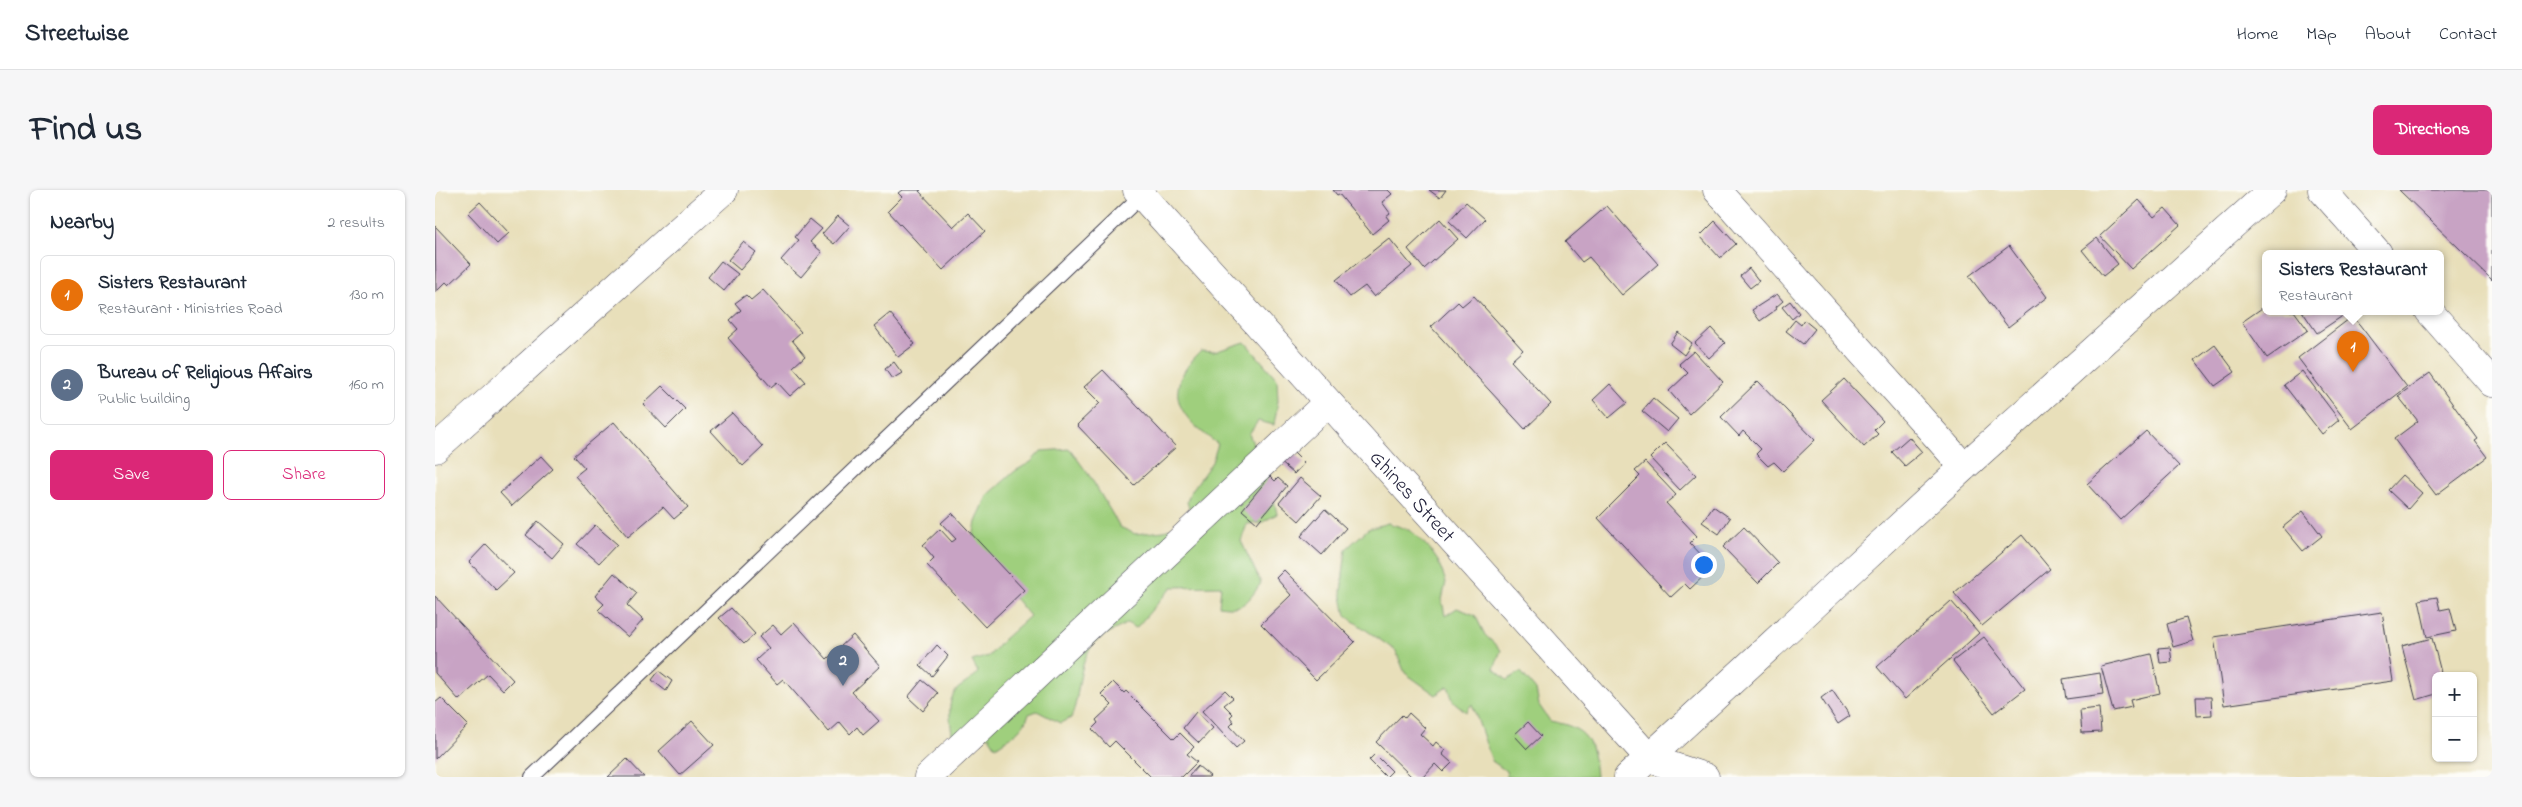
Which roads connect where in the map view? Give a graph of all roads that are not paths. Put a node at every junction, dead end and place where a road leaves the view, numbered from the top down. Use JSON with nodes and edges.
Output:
{"nodes":[{"id":1,"x":724,"y":190,"type":"edge"},
{"id":2,"x":1717,"y":190,"type":"edge"},
{"id":3,"x":2272,"y":190,"type":"edge"},
{"id":4,"x":2322,"y":190,"type":"edge"},
{"id":5,"x":1139,"y":193,"type":"edge"},
{"id":6,"x":2375,"y":250,"type":"edge"},
{"id":7,"x":2433,"y":315,"type":"edge"},
{"id":8,"x":2492,"y":382,"type":"edge"},
{"id":9,"x":1327,"y":403,"type":"junction"},
{"id":10,"x":435,"y":449,"type":"edge"},
{"id":11,"x":1964,"y":466,"type":"junction"},
{"id":12,"x":1650,"y":759,"type":"junction"},
{"id":13,"x":532,"y":777,"type":"edge"},
{"id":14,"x":928,"y":777,"type":"edge"},
{"id":15,"x":1628,"y":777,"type":"edge"},
{"id":16,"x":1705,"y":777,"type":"edge"}],
"edges":[{"from":1,"to":10,"type":"street"},
{"from":2,"to":11,"type":"street"},
{"from":3,"to":11,"type":"street"},
{"from":4,"to":6,"type":"street"},
{"from":5,"to":9,"type":"street","name":"Ghines Street"},
{"from":5,"to":13,"type":"lane"},
{"from":7,"to":8,"type":"street"},
{"from":9,"to":12,"type":"street","name":"Ghines Street"},
{"from":9,"to":14,"type":"street"},
{"from":11,"to":12,"type":"street"},
{"from":12,"to":15,"type":"street"},
{"from":12,"to":16,"type":"street","name":"Ghines Street"}]}
